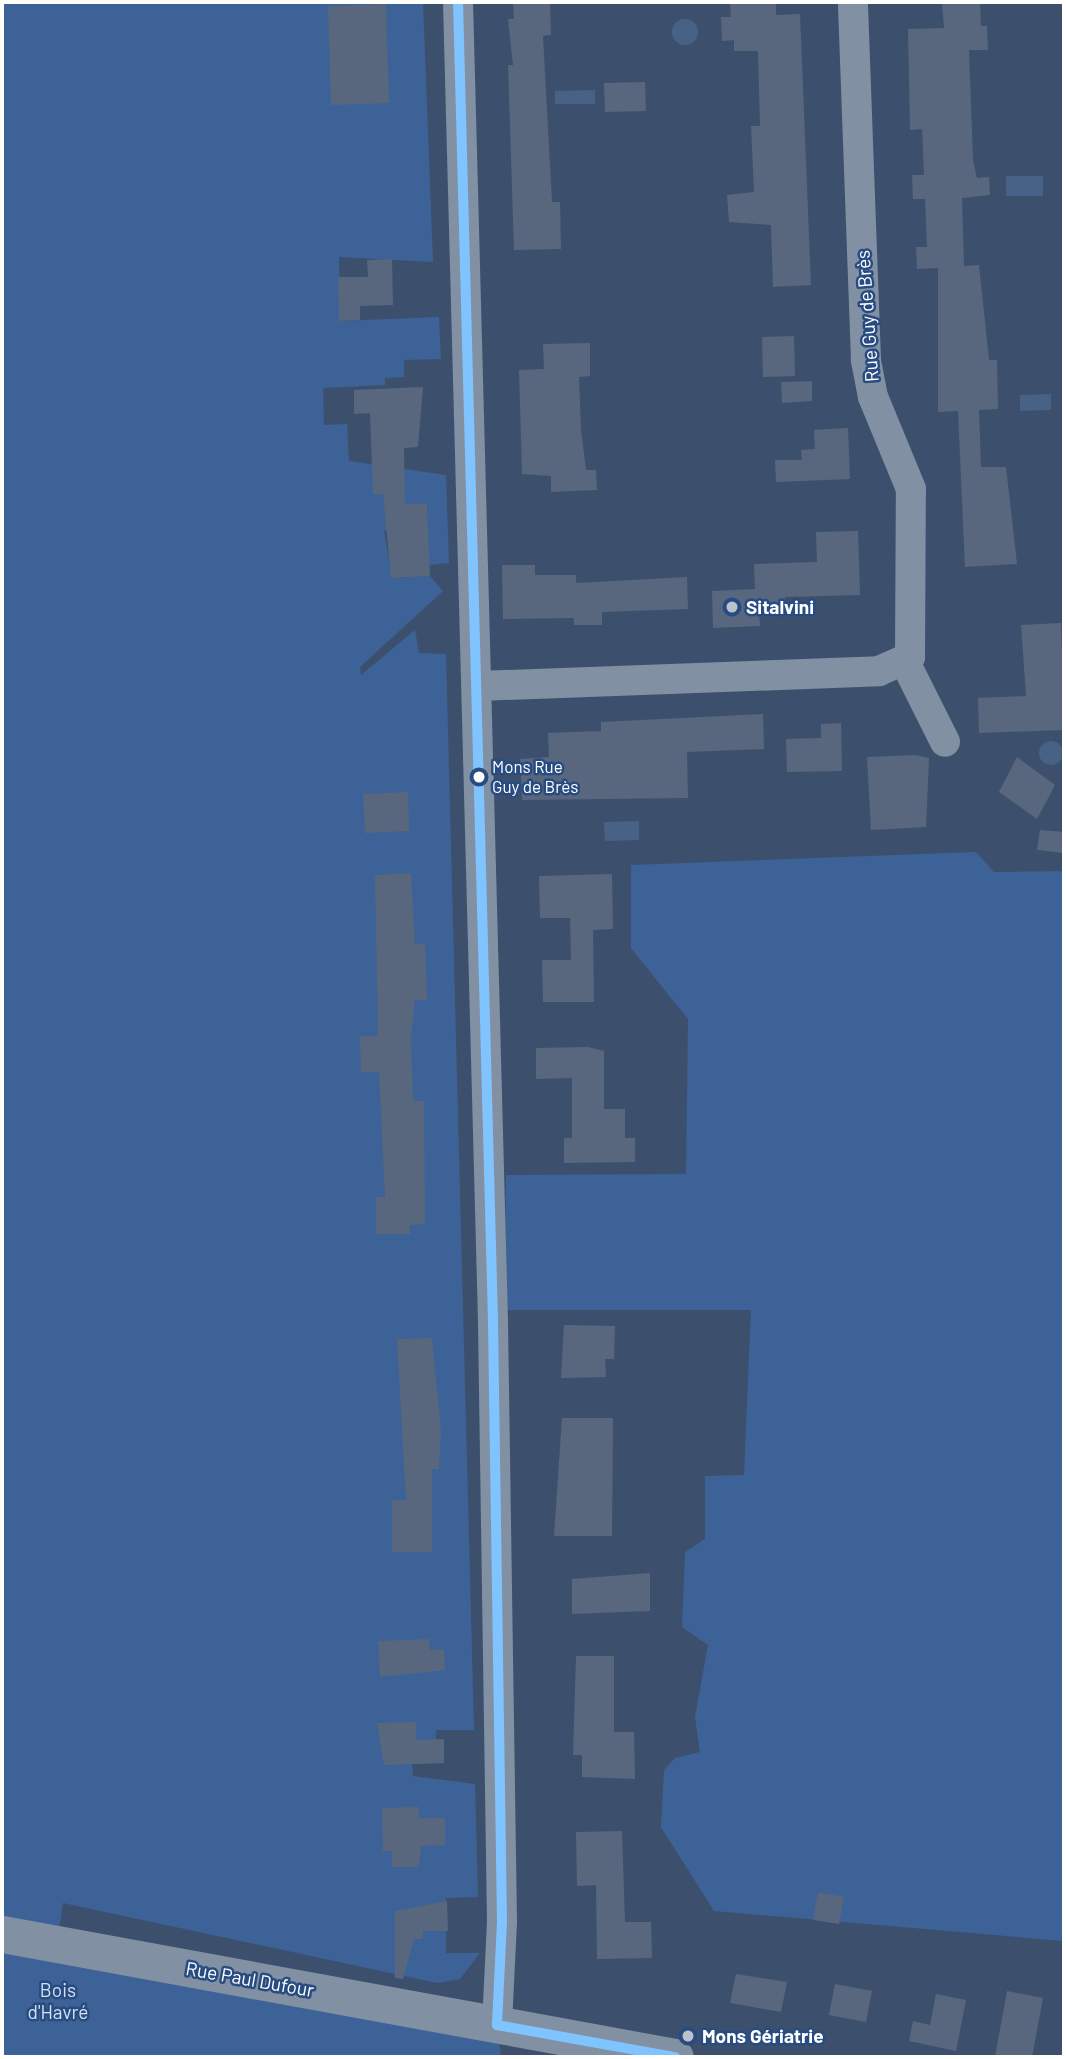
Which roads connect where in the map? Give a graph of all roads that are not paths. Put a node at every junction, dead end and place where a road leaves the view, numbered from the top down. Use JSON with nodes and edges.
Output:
{"nodes":[{"id":1,"x":458,"y":2,"type":"edge"},
{"id":2,"x":853,"y":2,"type":"edge"},
{"id":3,"x":905,"y":664,"type":"junction"},
{"id":4,"x":479,"y":686,"type":"junction"},
{"id":5,"x":945,"y":741,"type":"dead end"},
{"id":6,"x":2,"y":1934,"type":"edge"},
{"id":7,"x":497,"y":2025,"type":"junction"},
{"id":8,"x":675,"y":2057,"type":"edge"}],
"edges":[{"from":1,"to":4,"type":"street"},
{"from":2,"to":3,"type":"street","name":"Rue Guy de Brès"},
{"from":3,"to":4,"type":"street"},
{"from":3,"to":5,"type":"street"},
{"from":4,"to":7,"type":"street"},
{"from":6,"to":7,"type":"street","name":"Rue Paul Dufour"},
{"from":7,"to":8,"type":"street","name":"Rue Paul Dufour"}]}
